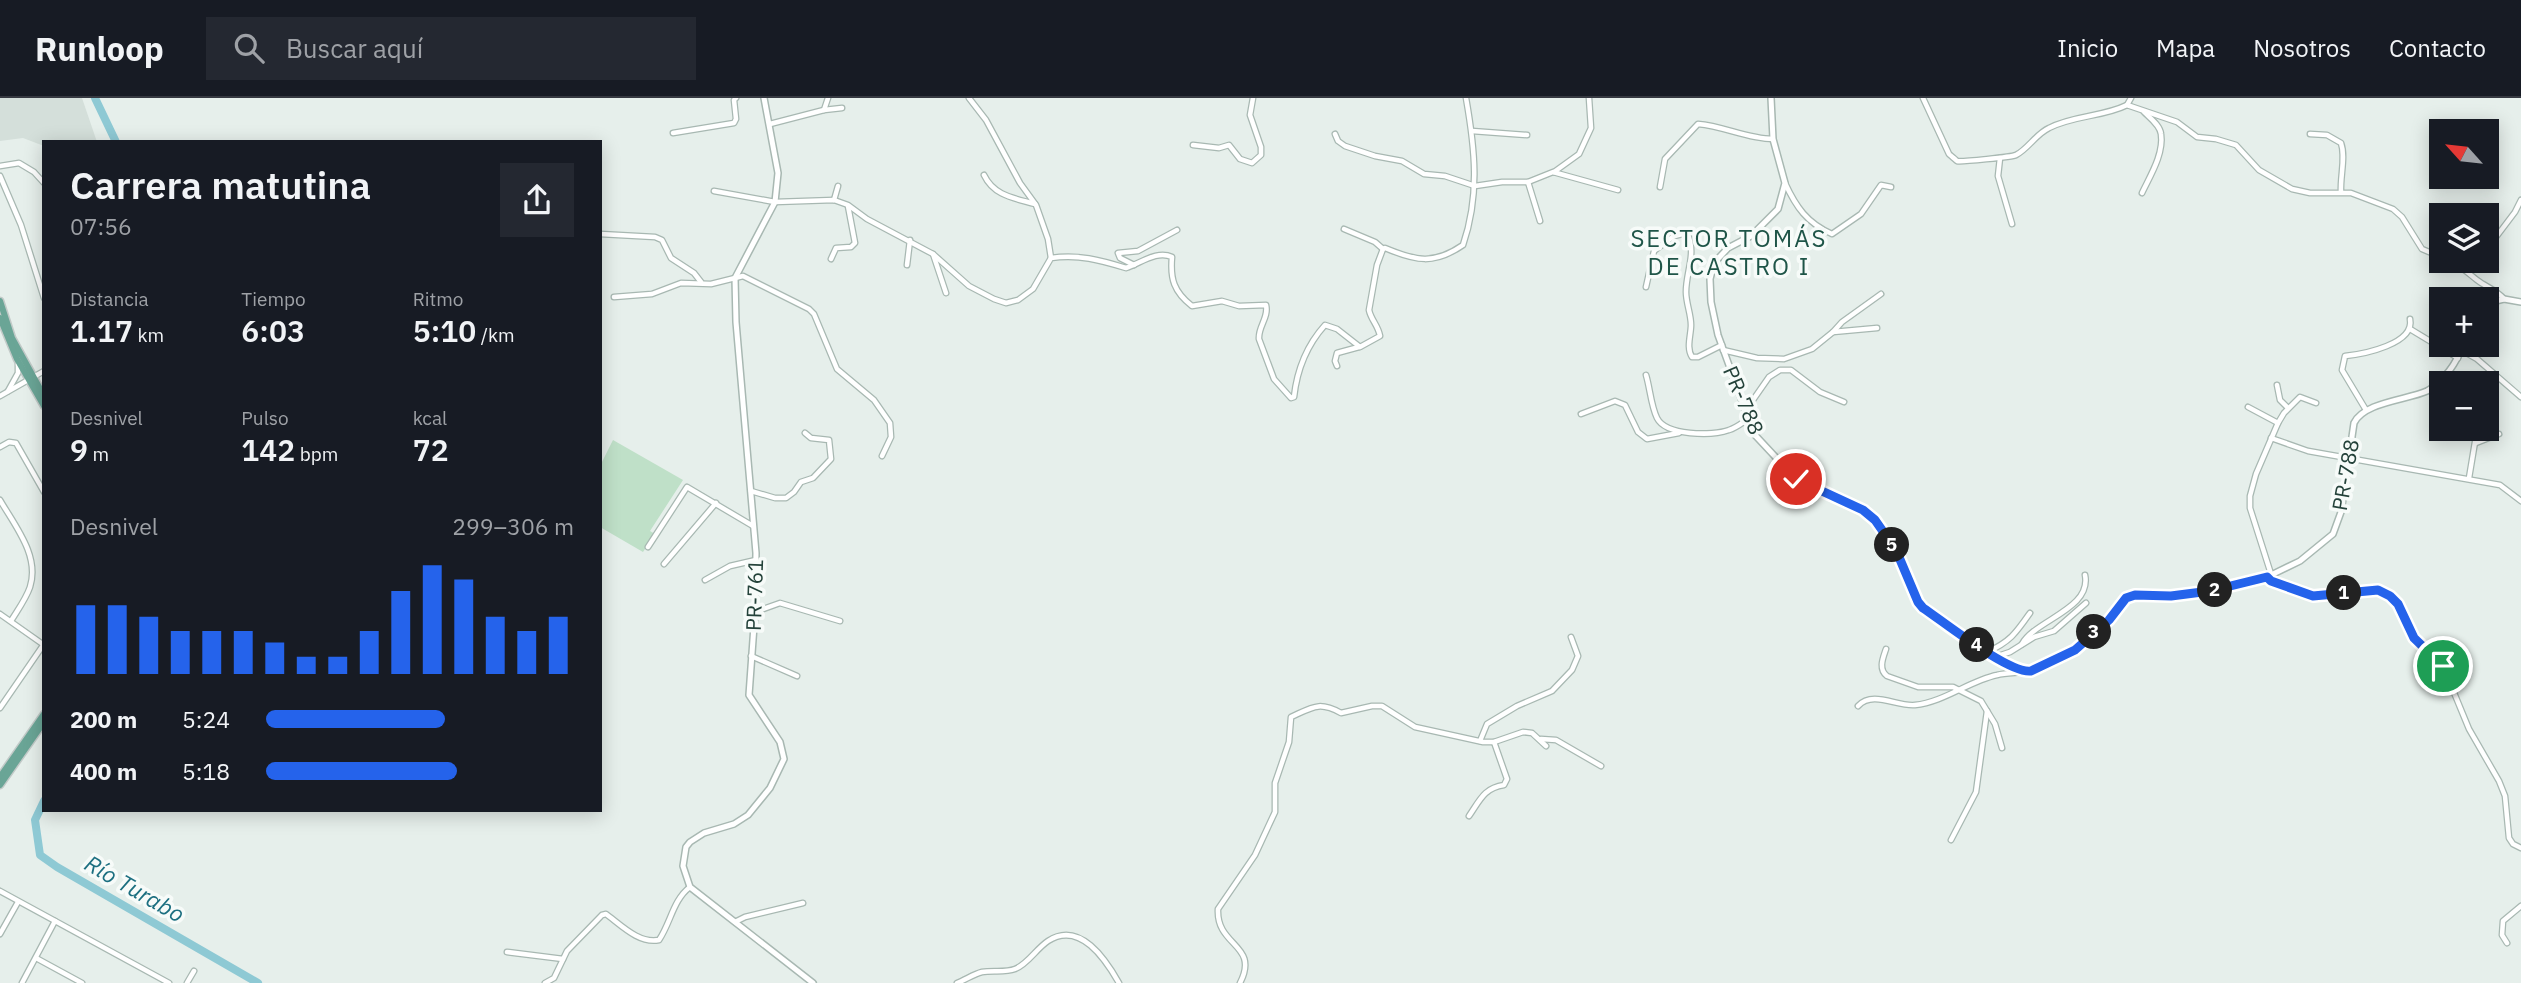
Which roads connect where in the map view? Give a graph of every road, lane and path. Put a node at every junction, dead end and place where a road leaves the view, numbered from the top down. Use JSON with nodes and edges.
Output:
{"nodes":[{"id":1,"x":736,"y":98,"type":"edge"},
{"id":2,"x":764,"y":98,"type":"edge"},
{"id":3,"x":828,"y":98,"type":"edge"},
{"id":4,"x":969,"y":98,"type":"edge"},
{"id":5,"x":1253,"y":98,"type":"edge"},
{"id":6,"x":1466,"y":98,"type":"edge"},
{"id":7,"x":1588,"y":98,"type":"edge"},
{"id":8,"x":1771,"y":98,"type":"edge"},
{"id":9,"x":1923,"y":98,"type":"edge"},
{"id":10,"x":2132,"y":98,"type":"edge"},
{"id":11,"x":2127,"y":105,"type":"junction"},
{"id":12,"x":842,"y":108,"type":"dead end"},
{"id":13,"x":2141,"y":109,"type":"junction"},
{"id":14,"x":824,"y":110,"type":"junction"},
{"id":15,"x":770,"y":124,"type":"junction"},
{"id":16,"x":1472,"y":131,"type":"junction"},
{"id":17,"x":673,"y":133,"type":"dead end"},
{"id":18,"x":1335,"y":134,"type":"dead end"},
{"id":19,"x":2310,"y":134,"type":"dead end"},
{"id":20,"x":1527,"y":135,"type":"dead end"},
{"id":21,"x":1773,"y":139,"type":"junction"},
{"id":22,"x":1193,"y":145,"type":"dead end"},
{"id":23,"x":2000,"y":159,"type":"junction"},
{"id":24,"x":0,"y":166,"type":"edge"},
{"id":25,"x":1553,"y":172,"type":"junction"},
{"id":26,"x":984,"y":175,"type":"dead end"},
{"id":27,"x":0,"y":176,"type":"edge"},
{"id":28,"x":42,"y":181,"type":"edge"},
{"id":29,"x":1528,"y":183,"type":"junction"},
{"id":30,"x":1785,"y":183,"type":"junction"},
{"id":31,"x":838,"y":186,"type":"dead end"},
{"id":32,"x":1475,"y":186,"type":"junction"},
{"id":33,"x":1660,"y":187,"type":"dead end"},
{"id":34,"x":1891,"y":187,"type":"dead end"},
{"id":35,"x":1618,"y":190,"type":"dead end"},
{"id":36,"x":713,"y":191,"type":"dead end"},
{"id":37,"x":2341,"y":192,"type":"junction"},
{"id":38,"x":2142,"y":193,"type":"dead end"},
{"id":39,"x":834,"y":200,"type":"junction"},
{"id":40,"x":2521,"y":200,"type":"edge"},
{"id":41,"x":775,"y":202,"type":"junction"},
{"id":42,"x":848,"y":205,"type":"junction"},
{"id":43,"x":1036,"y":205,"type":"junction"},
{"id":44,"x":1541,"y":221,"type":"dead end"},
{"id":45,"x":2012,"y":223,"type":"dead end"},
{"id":46,"x":1344,"y":229,"type":"dead end"},
{"id":47,"x":1177,"y":230,"type":"dead end"},
{"id":48,"x":2499,"y":233,"type":"edge"},
{"id":49,"x":602,"y":234,"type":"edge"},
{"id":50,"x":910,"y":240,"type":"junction"},
{"id":51,"x":1383,"y":249,"type":"junction"},
{"id":52,"x":2429,"y":252,"type":"edge"},
{"id":53,"x":933,"y":254,"type":"junction"},
{"id":54,"x":1051,"y":258,"type":"junction"},
{"id":55,"x":831,"y":259,"type":"dead end"},
{"id":56,"x":907,"y":265,"type":"dead end"},
{"id":57,"x":1135,"y":265,"type":"junction"},
{"id":58,"x":2470,"y":273,"type":"edge"},
{"id":59,"x":735,"y":278,"type":"junction"},
{"id":60,"x":702,"y":283,"type":"junction"},
{"id":61,"x":1646,"y":287,"type":"dead end"},
{"id":62,"x":42,"y":292,"type":"edge"},
{"id":63,"x":946,"y":293,"type":"dead end"},
{"id":64,"x":1881,"y":294,"type":"dead end"},
{"id":65,"x":614,"y":297,"type":"dead end"},
{"id":66,"x":2504,"y":299,"type":"junction"},
{"id":67,"x":2499,"y":300,"type":"edge"},
{"id":68,"x":0,"y":301,"type":"edge"},
{"id":69,"x":2521,"y":302,"type":"edge"},
{"id":70,"x":0,"y":318,"type":"edge"},
{"id":71,"x":2410,"y":319,"type":"dead end"},
{"id":72,"x":1877,"y":328,"type":"dead end"},
{"id":73,"x":2410,"y":329,"type":"junction"},
{"id":74,"x":1833,"y":332,"type":"junction"},
{"id":75,"x":1360,"y":347,"type":"junction"},
{"id":76,"x":1723,"y":348,"type":"junction"},
{"id":77,"x":2474,"y":357,"type":"edge"},
{"id":78,"x":2458,"y":358,"type":"joint"},
{"id":79,"x":17,"y":359,"type":"junction"},
{"id":80,"x":1337,"y":366,"type":"dead end"},
{"id":81,"x":42,"y":372,"type":"edge"},
{"id":82,"x":1646,"y":375,"type":"dead end"},
{"id":83,"x":30,"y":378,"type":"junction"},
{"id":84,"x":2277,"y":385,"type":"dead end"},
{"id":85,"x":8,"y":391,"type":"junction"},
{"id":86,"x":42,"y":393,"type":"edge"},
{"id":87,"x":0,"y":396,"type":"edge"},
{"id":88,"x":2521,"y":397,"type":"edge"},
{"id":89,"x":1844,"y":401,"type":"dead end"},
{"id":90,"x":42,"y":402,"type":"edge"},
{"id":91,"x":2316,"y":403,"type":"dead end"},
{"id":92,"x":2248,"y":407,"type":"dead end"},
{"id":93,"x":2288,"y":408,"type":"junction"},
{"id":94,"x":1746,"y":410,"type":"junction"},
{"id":95,"x":2367,"y":410,"type":"junction"},
{"id":96,"x":1581,"y":414,"type":"dead end"},
{"id":97,"x":1748,"y":419,"type":"junction"},
{"id":98,"x":2278,"y":423,"type":"junction"},
{"id":99,"x":1683,"y":432,"type":"junction"},
{"id":100,"x":805,"y":433,"type":"dead end"},
{"id":101,"x":2272,"y":438,"type":"junction"},
{"id":102,"x":2480,"y":441,"type":"edge"},
{"id":103,"x":2475,"y":443,"type":"joint"},
{"id":104,"x":0,"y":447,"type":"edge"},
{"id":105,"x":882,"y":456,"type":"dead end"},
{"id":106,"x":2348,"y":458,"type":"junction"},
{"id":107,"x":2469,"y":478,"type":"junction"},
{"id":108,"x":42,"y":488,"type":"edge"},
{"id":109,"x":751,"y":491,"type":"junction"},
{"id":110,"x":0,"y":500,"type":"edge"},
{"id":111,"x":2521,"y":501,"type":"edge"},
{"id":112,"x":716,"y":503,"type":"junction"},
{"id":113,"x":753,"y":526,"type":"junction"},
{"id":114,"x":648,"y":547,"type":"dead end"},
{"id":115,"x":756,"y":560,"type":"junction"},
{"id":116,"x":664,"y":564,"type":"dead end"},
{"id":117,"x":2085,"y":575,"type":"dead end"},
{"id":118,"x":2269,"y":575,"type":"junction"},
{"id":119,"x":705,"y":580,"type":"dead end"},
{"id":120,"x":2086,"y":603,"type":"dead end"},
{"id":121,"x":755,"y":612,"type":"junction"},
{"id":122,"x":2030,"y":612,"type":"dead end"},
{"id":123,"x":0,"y":614,"type":"edge"},
{"id":124,"x":10,"y":621,"type":"junction"},
{"id":125,"x":840,"y":621,"type":"dead end"},
{"id":126,"x":1571,"y":637,"type":"dead end"},
{"id":127,"x":42,"y":643,"type":"edge"},
{"id":128,"x":2021,"y":645,"type":"junction"},
{"id":129,"x":42,"y":647,"type":"edge"},
{"id":130,"x":1886,"y":649,"type":"dead end"},
{"id":131,"x":1987,"y":652,"type":"junction"},
{"id":132,"x":751,"y":656,"type":"junction"},
{"id":133,"x":1995,"y":657,"type":"junction"},
{"id":134,"x":2024,"y":672,"type":"junction"},
{"id":135,"x":797,"y":676,"type":"dead end"},
{"id":136,"x":1961,"y":691,"type":"junction"},
{"id":137,"x":1858,"y":706,"type":"dead end"},
{"id":138,"x":0,"y":708,"type":"edge"},
{"id":139,"x":1987,"y":710,"type":"junction"},
{"id":140,"x":42,"y":716,"type":"edge"},
{"id":141,"x":42,"y":725,"type":"edge"},
{"id":142,"x":1540,"y":739,"type":"junction"},
{"id":143,"x":1480,"y":741,"type":"junction"},
{"id":144,"x":1494,"y":742,"type":"junction"},
{"id":145,"x":1546,"y":746,"type":"dead end"},
{"id":146,"x":2002,"y":748,"type":"dead end"},
{"id":147,"x":1601,"y":766,"type":"dead end"},
{"id":148,"x":0,"y":777,"type":"edge"},
{"id":149,"x":0,"y":785,"type":"edge"},
{"id":150,"x":1469,"y":816,"type":"dead end"},
{"id":151,"x":1951,"y":839,"type":"dead end"},
{"id":152,"x":2521,"y":848,"type":"edge"},
{"id":153,"x":690,"y":887,"type":"junction"},
{"id":154,"x":0,"y":891,"type":"edge"},
{"id":155,"x":18,"y":901,"type":"junction"},
{"id":156,"x":803,"y":903,"type":"dead end"},
{"id":157,"x":2521,"y":906,"type":"edge"},
{"id":158,"x":55,"y":922,"type":"junction"},
{"id":159,"x":735,"y":922,"type":"junction"},
{"id":160,"x":0,"y":934,"type":"edge"},
{"id":161,"x":2507,"y":943,"type":"dead end"},
{"id":162,"x":508,"y":952,"type":"dead end"},
{"id":163,"x":36,"y":958,"type":"junction"},
{"id":164,"x":563,"y":958,"type":"junction"},
{"id":165,"x":194,"y":971,"type":"dead end"},
{"id":166,"x":22,"y":983,"type":"edge"},
{"id":167,"x":82,"y":983,"type":"edge"},
{"id":168,"x":169,"y":983,"type":"edge"},
{"id":169,"x":187,"y":983,"type":"edge"},
{"id":170,"x":545,"y":983,"type":"edge"},
{"id":171,"x":813,"y":983,"type":"edge"},
{"id":172,"x":957,"y":983,"type":"edge"},
{"id":173,"x":1119,"y":983,"type":"edge"},
{"id":174,"x":1240,"y":983,"type":"edge"}],
"edges":[{"from":1,"to":17,"type":"street"},
{"from":2,"to":15,"type":"street","name":"PR-761","number":"PR-761"},
{"from":3,"to":14,"type":"street"},
{"from":4,"to":43,"type":"street"},
{"from":5,"to":22,"type":"street"},
{"from":6,"to":16,"type":"street"},
{"from":7,"to":25,"type":"street"},
{"from":8,"to":21,"type":"street"},
{"from":9,"to":23,"type":"street"},
{"from":10,"to":11,"type":"street"},
{"from":11,"to":13,"type":"street"},
{"from":11,"to":23,"type":"street"},
{"from":12,"to":14,"type":"street"},
{"from":13,"to":37,"type":"street"},
{"from":13,"to":38,"type":"street"},
{"from":14,"to":15,"type":"street"},
{"from":15,"to":41,"type":"street","name":"PR-761","number":"PR-761"},
{"from":16,"to":20,"type":"street"},
{"from":16,"to":32,"type":"street"},
{"from":18,"to":32,"type":"street"},
{"from":19,"to":37,"type":"street"},
{"from":21,"to":30,"type":"street"},
{"from":21,"to":33,"type":"street"},
{"from":23,"to":45,"type":"street"},
{"from":24,"to":28,"type":"street"},
{"from":25,"to":29,"type":"street"},
{"from":25,"to":35,"type":"street"},
{"from":26,"to":43,"type":"street"},
{"from":27,"to":62,"type":"street"},
{"from":29,"to":32,"type":"street"},
{"from":29,"to":44,"type":"street"},
{"from":30,"to":34,"type":"street"},
{"from":30,"to":76,"type":"street","name":"PR-788","number":"PR-788"},
{"from":31,"to":39,"type":"street"},
{"from":32,"to":51,"type":"street"},
{"from":36,"to":41,"type":"street"},
{"from":37,"to":52,"type":"street"},
{"from":39,"to":41,"type":"street"},
{"from":39,"to":42,"type":"street"},
{"from":40,"to":48,"type":"street"},
{"from":41,"to":59,"type":"street","name":"PR-761","number":"PR-761"},
{"from":42,"to":50,"type":"street"},
{"from":42,"to":55,"type":"street"},
{"from":43,"to":54,"type":"street"},
{"from":46,"to":51,"type":"street"},
{"from":47,"to":57,"type":"street"},
{"from":49,"to":60,"type":"street"},
{"from":50,"to":53,"type":"street"},
{"from":50,"to":56,"type":"street"},
{"from":51,"to":75,"type":"street"},
{"from":53,"to":54,"type":"street"},
{"from":53,"to":63,"type":"street"},
{"from":54,"to":57,"type":"street"},
{"from":57,"to":75,"type":"street"},
{"from":58,"to":66,"type":"street"},
{"from":59,"to":60,"type":"street"},
{"from":59,"to":105,"type":"street"},
{"from":59,"to":109,"type":"street","name":"PR-761","number":"PR-761"},
{"from":60,"to":65,"type":"street"},
{"from":61,"to":76,"type":"street"},
{"from":64,"to":74,"type":"street"},
{"from":66,"to":67,"type":"street"},
{"from":66,"to":69,"type":"street"},
{"from":68,"to":83,"type":"main road"},
{"from":70,"to":79,"type":"main road"},
{"from":71,"to":73,"type":"street"},
{"from":72,"to":74,"type":"street"},
{"from":73,"to":78,"type":"street"},
{"from":73,"to":95,"type":"street"},
{"from":74,"to":76,"type":"street"},
{"from":75,"to":80,"type":"street"},
{"from":76,"to":94,"type":"street","name":"PR-788","number":"PR-788"},
{"from":77,"to":88,"type":"street"},
{"from":78,"to":95,"type":"street"},
{"from":79,"to":83,"type":"main road"},
{"from":79,"to":85,"type":"street"},
{"from":81,"to":83,"type":"street"},
{"from":82,"to":99,"type":"street"},
{"from":83,"to":85,"type":"street"},
{"from":83,"to":86,"type":"main road"},
{"from":83,"to":90,"type":"main road"},
{"from":84,"to":93,"type":"street"},
{"from":85,"to":87,"type":"street"},
{"from":89,"to":94,"type":"street"},
{"from":91,"to":93,"type":"street"},
{"from":92,"to":98,"type":"street"},
{"from":93,"to":98,"type":"street"},
{"from":94,"to":97,"type":"street","name":"PR-788","number":"PR-788"},
{"from":95,"to":106,"type":"street","name":"PR-788","number":"PR-788"},
{"from":96,"to":99,"type":"street"},
{"from":97,"to":99,"type":"street"},
{"from":97,"to":131,"type":"street","name":"PR-788","number":"PR-788"},
{"from":98,"to":101,"type":"street"},
{"from":100,"to":109,"type":"street"},
{"from":101,"to":106,"type":"street"},
{"from":101,"to":118,"type":"street"},
{"from":102,"to":103,"type":"street"},
{"from":103,"to":107,"type":"street"},
{"from":104,"to":108,"type":"street"},
{"from":106,"to":107,"type":"street"},
{"from":106,"to":118,"type":"street","name":"PR-788","number":"PR-788"},
{"from":107,"to":111,"type":"street"},
{"from":109,"to":113,"type":"street","name":"PR-761","number":"PR-761"},
{"from":110,"to":124,"type":"street"},
{"from":112,"to":113,"type":"street"},
{"from":112,"to":114,"type":"street"},
{"from":112,"to":116,"type":"street"},
{"from":113,"to":115,"type":"street","name":"PR-761","number":"PR-761"},
{"from":115,"to":119,"type":"street"},
{"from":115,"to":121,"type":"street","name":"PR-761","number":"PR-761"},
{"from":117,"to":128,"type":"street"},
{"from":118,"to":134,"type":"street","name":"PR-788","number":"PR-788"},
{"from":118,"to":152,"type":"street"},
{"from":120,"to":128,"type":"street"},
{"from":121,"to":125,"type":"street"},
{"from":121,"to":132,"type":"street","name":"PR-761","number":"PR-761"},
{"from":122,"to":131,"type":"street"},
{"from":123,"to":124,"type":"street"},
{"from":124,"to":127,"type":"street"},
{"from":126,"to":143,"type":"street"},
{"from":128,"to":133,"type":"street"},
{"from":129,"to":138,"type":"street"},
{"from":130,"to":136,"type":"street"},
{"from":131,"to":133,"type":"street","name":"PR-788","number":"PR-788"},
{"from":132,"to":135,"type":"street"},
{"from":132,"to":153,"type":"street","name":"PR-761","number":"PR-761"},
{"from":133,"to":134,"type":"street","name":"PR-788","number":"PR-788"},
{"from":134,"to":136,"type":"street"},
{"from":136,"to":137,"type":"street"},
{"from":136,"to":139,"type":"street"},
{"from":139,"to":146,"type":"street"},
{"from":139,"to":151,"type":"street"},
{"from":140,"to":148,"type":"main road"},
{"from":141,"to":149,"type":"main road"},
{"from":142,"to":144,"type":"street"},
{"from":142,"to":145,"type":"street"},
{"from":142,"to":147,"type":"street"},
{"from":143,"to":144,"type":"street"},
{"from":143,"to":174,"type":"street"},
{"from":144,"to":150,"type":"street"},
{"from":153,"to":159,"type":"street"},
{"from":153,"to":164,"type":"street"},
{"from":154,"to":155,"type":"street"},
{"from":155,"to":158,"type":"street"},
{"from":155,"to":160,"type":"street"},
{"from":156,"to":159,"type":"street"},
{"from":157,"to":161,"type":"street"},
{"from":158,"to":163,"type":"street"},
{"from":158,"to":168,"type":"street"},
{"from":159,"to":171,"type":"street"},
{"from":162,"to":164,"type":"street"},
{"from":163,"to":166,"type":"street"},
{"from":163,"to":167,"type":"street"},
{"from":164,"to":170,"type":"street"},
{"from":165,"to":169,"type":"street"},
{"from":172,"to":173,"type":"street"}]}
